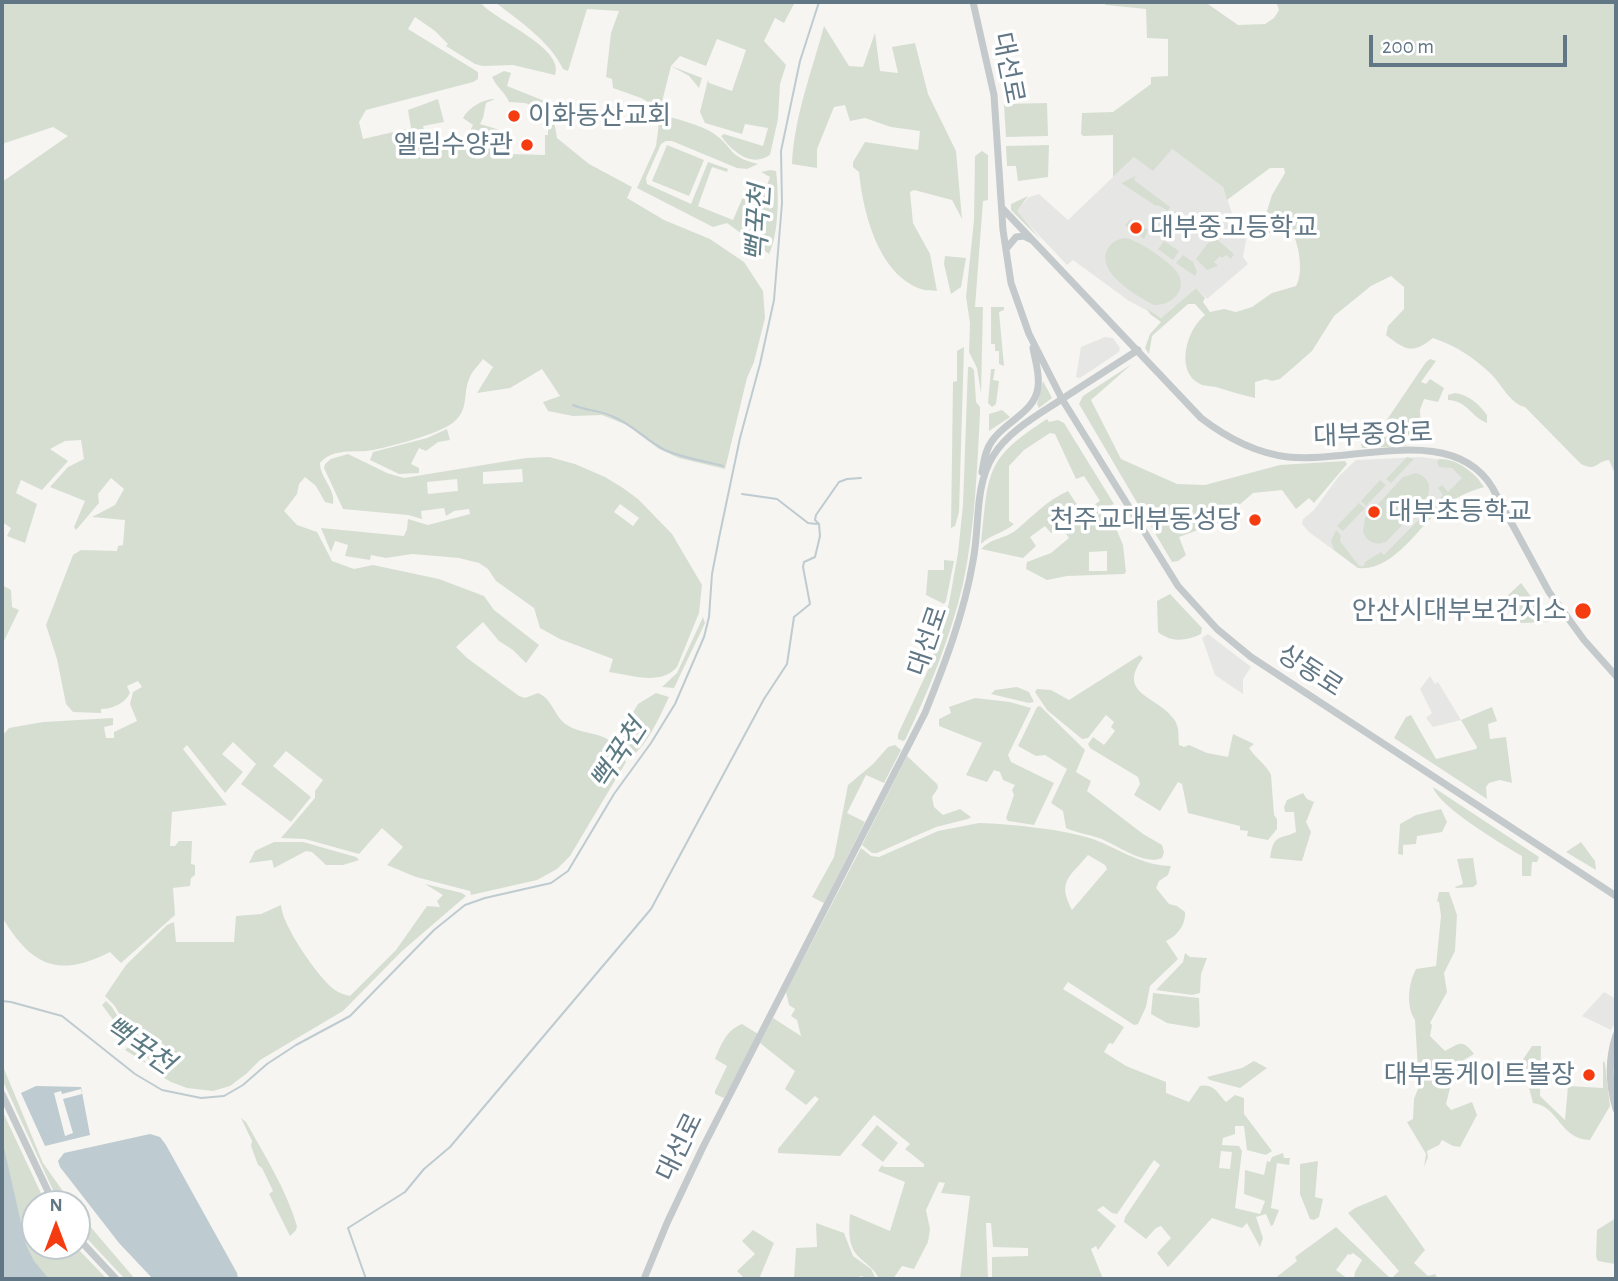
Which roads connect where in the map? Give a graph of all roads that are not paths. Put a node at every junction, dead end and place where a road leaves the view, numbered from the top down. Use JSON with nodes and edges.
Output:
{"nodes":[{"id":1,"x":973,"y":2,"type":"edge"},
{"id":2,"x":1002,"y":208,"type":"junction"},
{"id":3,"x":1031,"y":239,"type":"junction"},
{"id":4,"x":1005,"y":251,"type":"junction"},
{"id":5,"x":1032,"y":340,"type":"junction"},
{"id":6,"x":1138,"y":350,"type":"junction"},
{"id":7,"x":1062,"y":399,"type":"junction"},
{"id":8,"x":981,"y":487,"type":"junction"},
{"id":9,"x":1616,"y":676,"type":"edge"},
{"id":10,"x":1616,"y":896,"type":"edge"},
{"id":11,"x":1616,"y":1035,"type":"edge"},
{"id":12,"x":2,"y":1094,"type":"edge"},
{"id":13,"x":1616,"y":1109,"type":"edge"},
{"id":14,"x":47,"y":1190,"type":"edge"},
{"id":15,"x":91,"y":1252,"type":"edge"},
{"id":16,"x":116,"y":1279,"type":"edge"},
{"id":17,"x":644,"y":1279,"type":"edge"}],
"edges":[{"from":1,"to":2,"type":"street","name":"대선로"},
{"from":2,"to":3,"type":"street","name":"대부중앙로"},
{"from":2,"to":4,"type":"street","name":"대선로"},
{"from":3,"to":4,"type":"street"},
{"from":3,"to":6,"type":"street","name":"대부중앙로"},
{"from":4,"to":5,"type":"street","name":"대선로"},
{"from":5,"to":7,"type":"street","name":"대선로"},
{"from":5,"to":8,"type":"street"},
{"from":6,"to":7,"type":"street"},
{"from":6,"to":9,"type":"street","name":"대부중앙로"},
{"from":7,"to":8,"type":"street","name":"대선로"},
{"from":7,"to":10,"type":"street","name":"상동로"},
{"from":8,"to":17,"type":"street","name":"대선로"},
{"from":11,"to":13,"type":"street"},
{"from":12,"to":14,"type":"street"},
{"from":15,"to":16,"type":"street"}]}
